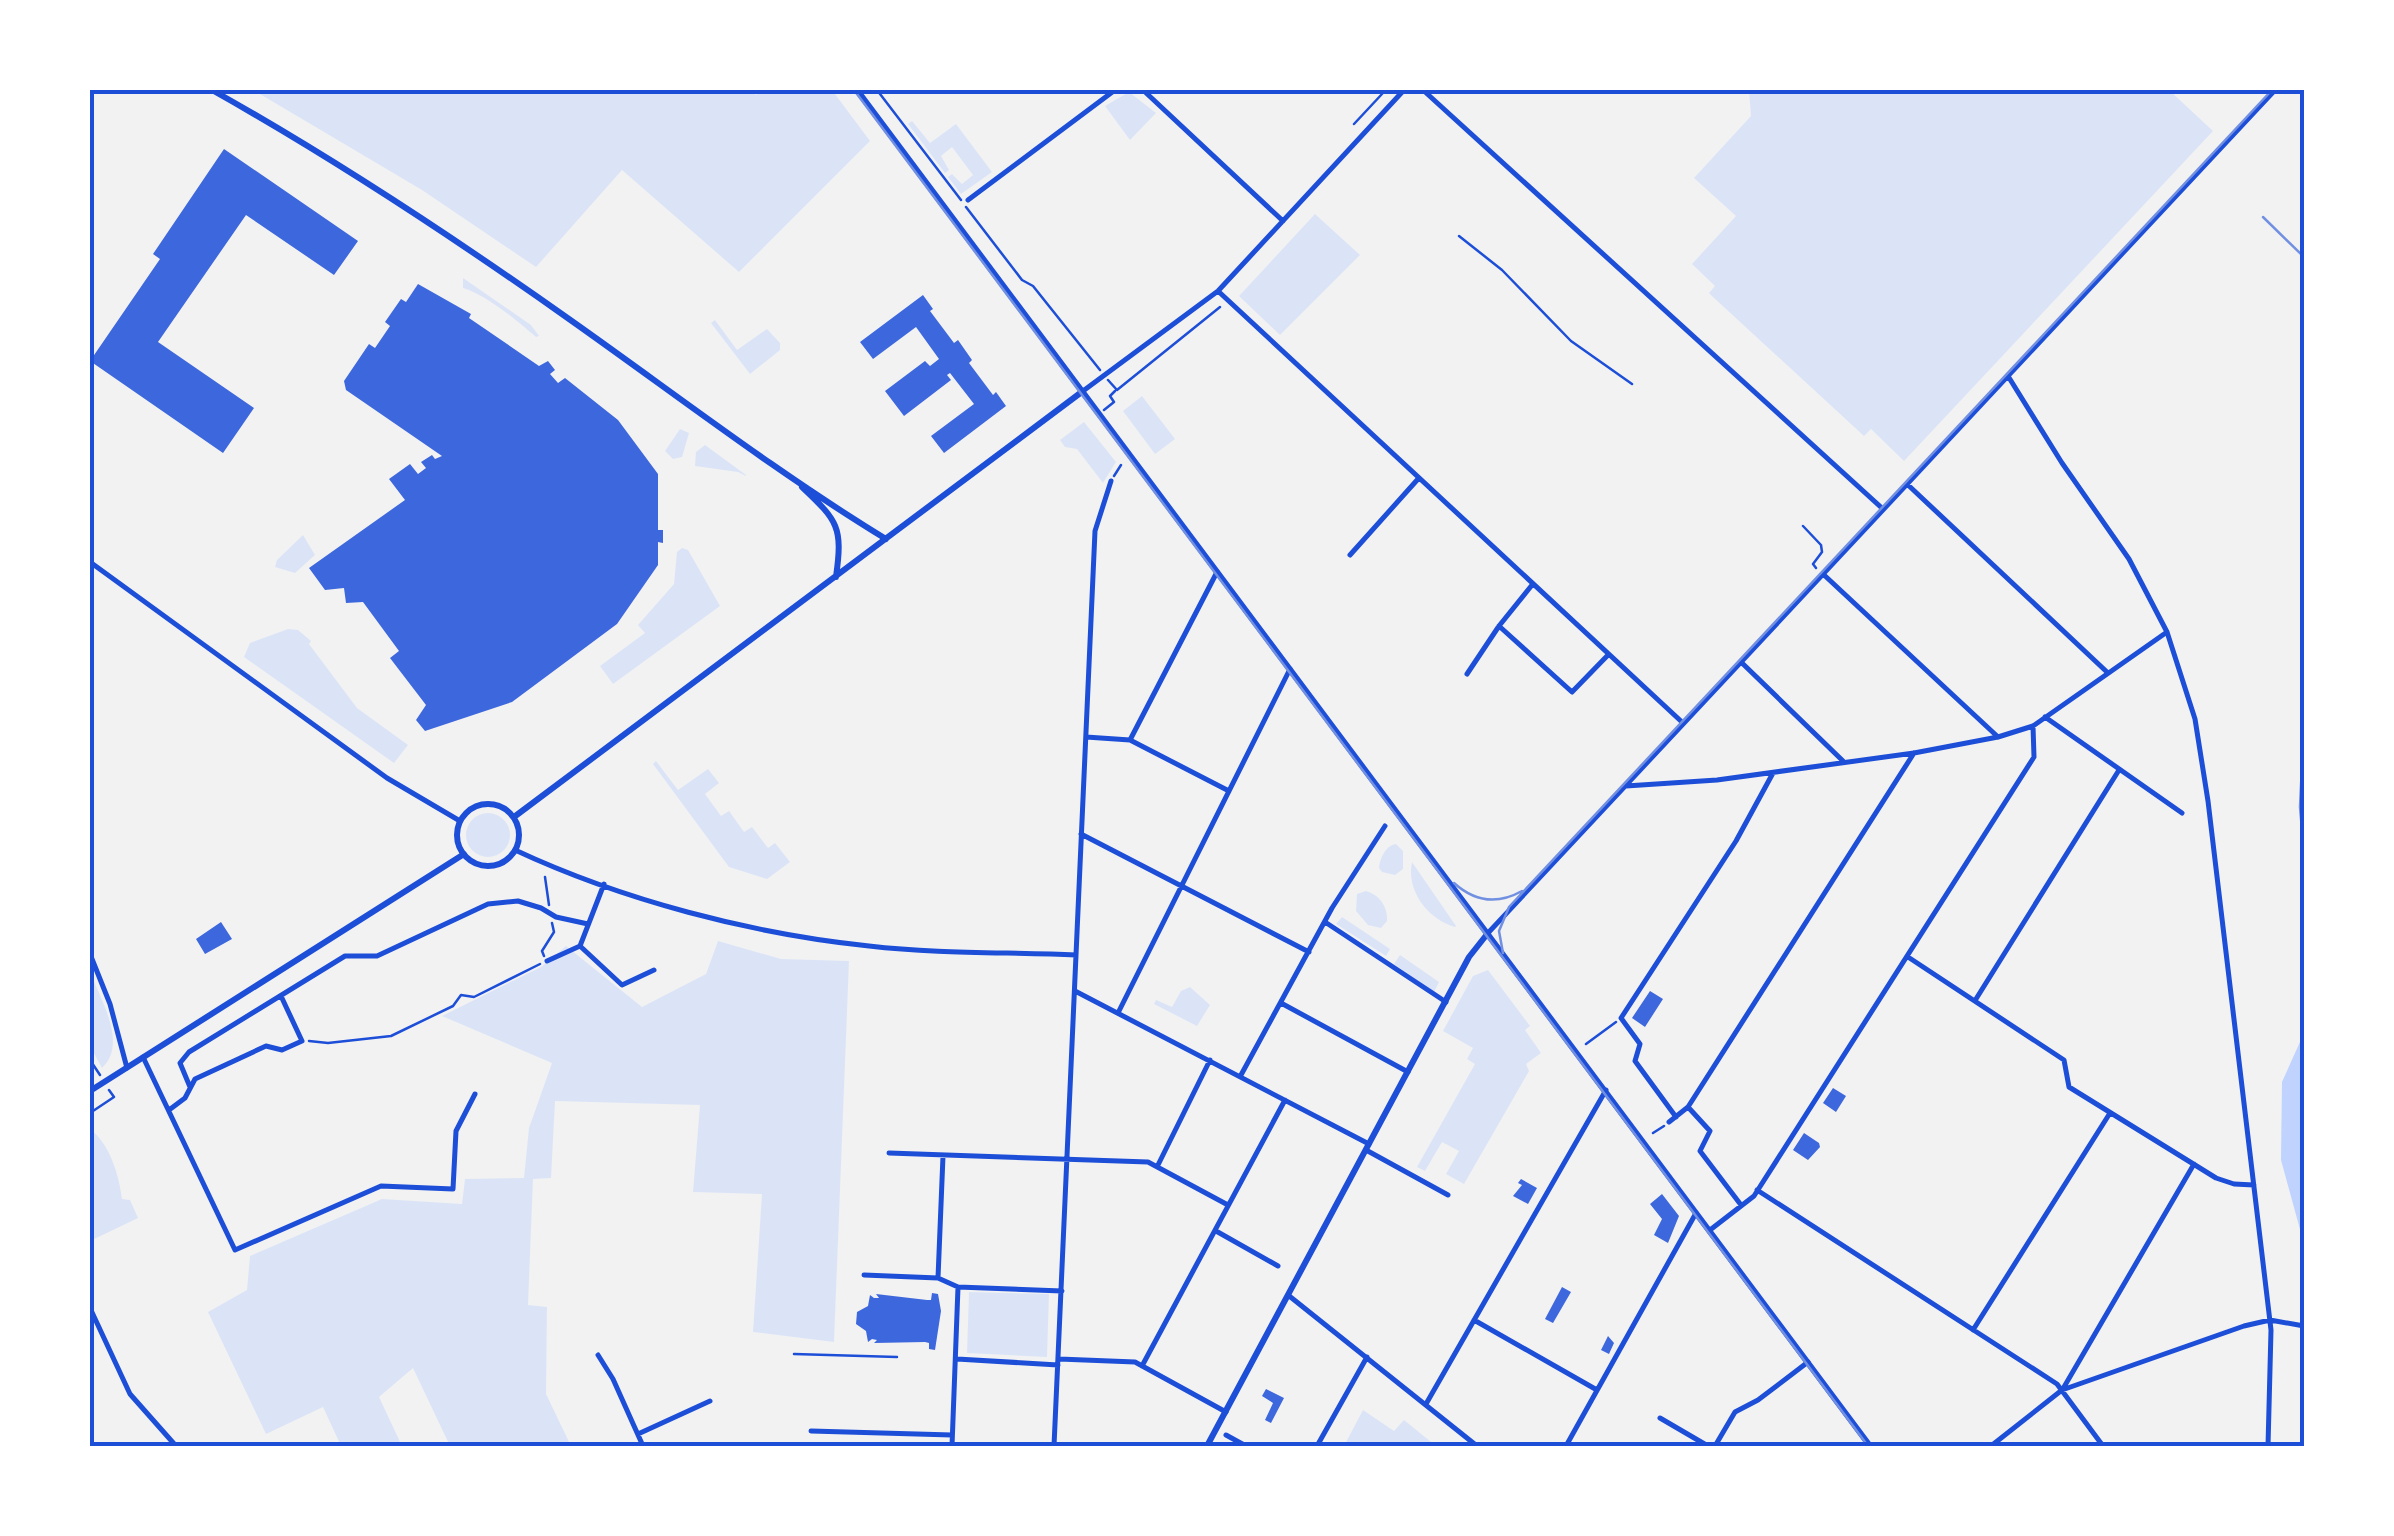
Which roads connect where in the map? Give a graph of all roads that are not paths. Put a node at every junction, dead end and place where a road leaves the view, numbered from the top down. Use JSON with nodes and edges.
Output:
{"nodes":[{"id":1,"x":212,"y":90,"type":"edge"},
{"id":2,"x":857,"y":90,"type":"edge"},
{"id":3,"x":1115,"y":90,"type":"edge"},
{"id":4,"x":1143,"y":90,"type":"edge"},
{"id":5,"x":1404,"y":90,"type":"edge"},
{"id":6,"x":1423,"y":90,"type":"edge"},
{"id":7,"x":2275,"y":90,"type":"edge"},
{"id":8,"x":968,"y":200,"type":"dead end"},
{"id":9,"x":1283,"y":222,"type":"junction"},
{"id":10,"x":1218,"y":292,"type":"junction"},
{"id":11,"x":2008,"y":376,"type":"junction"},
{"id":12,"x":1083,"y":392,"type":"junction"},
{"id":13,"x":786,"y":472,"type":"junction"},
{"id":14,"x":1418,"y":479,"type":"junction"},
{"id":15,"x":1111,"y":481,"type":"road end"},
{"id":16,"x":1907,"y":484,"type":"junction"},
{"id":17,"x":1884,"y":510,"type":"junction"},
{"id":18,"x":886,"y":539,"type":"junction"},
{"id":19,"x":1350,"y":555,"type":"dead end"},
{"id":20,"x":90,"y":562,"type":"edge"},
{"id":21,"x":1218,"y":572,"type":"junction"},
{"id":22,"x":1823,"y":574,"type":"junction"},
{"id":23,"x":836,"y":577,"type":"junction"},
{"id":24,"x":1532,"y":585,"type":"junction"},
{"id":25,"x":1498,"y":626,"type":"junction"},
{"id":26,"x":2167,"y":632,"type":"junction"},
{"id":27,"x":1608,"y":655,"type":"junction"},
{"id":28,"x":1741,"y":662,"type":"junction"},
{"id":29,"x":1290,"y":669,"type":"junction"},
{"id":30,"x":2108,"y":673,"type":"junction"},
{"id":31,"x":1466,"y":674,"type":"dead end"},
{"id":32,"x":2046,"y":717,"type":"junction"},
{"id":33,"x":1684,"y":724,"type":"junction"},
{"id":34,"x":2032,"y":726,"type":"junction"},
{"id":35,"x":1086,"y":737,"type":"junction"},
{"id":36,"x":1998,"y":737,"type":"junction"},
{"id":37,"x":1130,"y":740,"type":"junction"},
{"id":38,"x":1914,"y":753,"type":"junction"},
{"id":39,"x":1844,"y":762,"type":"junction"},
{"id":40,"x":2119,"y":770,"type":"junction"},
{"id":41,"x":1773,"y":772,"type":"junction"},
{"id":42,"x":1626,"y":786,"type":"junction"},
{"id":43,"x":1229,"y":791,"type":"junction"},
{"id":44,"x":2182,"y":814,"type":"dead end"},
{"id":45,"x":514,"y":817,"type":"junction"},
{"id":46,"x":460,"y":821,"type":"junction"},
{"id":47,"x":1385,"y":826,"type":"dead end"},
{"id":48,"x":1082,"y":834,"type":"junction"},
{"id":49,"x":516,"y":850,"type":"junction"},
{"id":50,"x":464,"y":854,"type":"junction"},
{"id":51,"x":604,"y":884,"type":"junction"},
{"id":52,"x":1181,"y":887,"type":"junction"},
{"id":53,"x":1325,"y":922,"type":"junction"},
{"id":54,"x":588,"y":924,"type":"junction"},
{"id":55,"x":1488,"y":934,"type":"junction"},
{"id":56,"x":580,"y":946,"type":"junction"},
{"id":57,"x":1309,"y":952,"type":"junction"},
{"id":58,"x":90,"y":954,"type":"edge"},
{"id":59,"x":1076,"y":955,"type":"junction"},
{"id":60,"x":1908,"y":957,"type":"junction"},
{"id":61,"x":547,"y":961,"type":"road end"},
{"id":62,"x":654,"y":970,"type":"dead end"},
{"id":63,"x":1075,"y":991,"type":"junction"},
{"id":64,"x":280,"y":995,"type":"junction"},
{"id":65,"x":1976,"y":999,"type":"junction"},
{"id":66,"x":1446,"y":1002,"type":"junction"},
{"id":67,"x":1281,"y":1003,"type":"junction"},
{"id":68,"x":1118,"y":1013,"type":"junction"},
{"id":69,"x":143,"y":1058,"type":"junction"},
{"id":70,"x":1210,"y":1060,"type":"junction"},
{"id":71,"x":127,"y":1068,"type":"junction"},
{"id":72,"x":1408,"y":1072,"type":"junction"},
{"id":73,"x":1241,"y":1076,"type":"junction"},
{"id":74,"x":190,"y":1087,"type":"junction"},
{"id":75,"x":1606,"y":1090,"type":"junction"},
{"id":76,"x":90,"y":1092,"type":"edge"},
{"id":77,"x":474,"y":1094,"type":"dead end"},
{"id":78,"x":1285,"y":1099,"type":"junction"},
{"id":79,"x":1688,"y":1107,"type":"junction"},
{"id":80,"x":169,"y":1110,"type":"junction"},
{"id":81,"x":2110,"y":1113,"type":"junction"},
{"id":82,"x":1676,"y":1116,"type":"junction"},
{"id":83,"x":1669,"y":1122,"type":"road end"},
{"id":84,"x":1368,"y":1147,"type":"junction"},
{"id":85,"x":889,"y":1153,"type":"dead end"},
{"id":86,"x":943,"y":1155,"type":"junction"},
{"id":87,"x":1068,"y":1159,"type":"junction"},
{"id":88,"x":2194,"y":1164,"type":"junction"},
{"id":89,"x":1158,"y":1165,"type":"junction"},
{"id":90,"x":2254,"y":1185,"type":"junction"},
{"id":91,"x":1757,"y":1190,"type":"junction"},
{"id":92,"x":1448,"y":1195,"type":"dead end"},
{"id":93,"x":1228,"y":1205,"type":"junction"},
{"id":94,"x":1742,"y":1205,"type":"junction"},
{"id":95,"x":1697,"y":1213,"type":"junction"},
{"id":96,"x":1214,"y":1230,"type":"junction"},
{"id":97,"x":1710,"y":1230,"type":"junction"},
{"id":98,"x":1278,"y":1266,"type":"dead end"},
{"id":99,"x":864,"y":1275,"type":"dead end"},
{"id":100,"x":938,"y":1278,"type":"junction"},
{"id":101,"x":958,"y":1286,"type":"junction"},
{"id":102,"x":1062,"y":1290,"type":"junction"},
{"id":103,"x":1288,"y":1295,"type":"junction"},
{"id":104,"x":90,"y":1308,"type":"edge"},
{"id":105,"x":1474,"y":1320,"type":"junction"},
{"id":106,"x":2270,"y":1320,"type":"junction"},
{"id":107,"x":2304,"y":1326,"type":"edge"},
{"id":108,"x":1973,"y":1330,"type":"junction"},
{"id":109,"x":598,"y":1355,"type":"dead end"},
{"id":110,"x":1367,"y":1356,"type":"junction"},
{"id":111,"x":957,"y":1359,"type":"junction"},
{"id":112,"x":1058,"y":1362,"type":"junction"},
{"id":113,"x":1808,"y":1362,"type":"junction"},
{"id":114,"x":1142,"y":1366,"type":"junction"},
{"id":115,"x":1597,"y":1390,"type":"junction"},
{"id":116,"x":2062,"y":1390,"type":"junction"},
{"id":117,"x":710,"y":1401,"type":"dead end"},
{"id":118,"x":1426,"y":1404,"type":"junction"},
{"id":119,"x":1226,"y":1412,"type":"junction"},
{"id":120,"x":1660,"y":1418,"type":"dead end"},
{"id":121,"x":810,"y":1431,"type":"dead end"},
{"id":122,"x":638,"y":1434,"type":"junction"},
{"id":123,"x":952,"y":1435,"type":"junction"},
{"id":124,"x":1226,"y":1436,"type":"dead end"},
{"id":125,"x":176,"y":1446,"type":"edge"},
{"id":126,"x":643,"y":1446,"type":"edge"},
{"id":127,"x":952,"y":1446,"type":"edge"},
{"id":128,"x":1054,"y":1446,"type":"edge"},
{"id":129,"x":1207,"y":1446,"type":"edge"},
{"id":130,"x":1246,"y":1446,"type":"edge"},
{"id":131,"x":1317,"y":1446,"type":"edge"},
{"id":132,"x":1477,"y":1446,"type":"edge"},
{"id":133,"x":1566,"y":1446,"type":"edge"},
{"id":134,"x":1712,"y":1446,"type":"edge"},
{"id":135,"x":1870,"y":1446,"type":"edge"},
{"id":136,"x":1992,"y":1446,"type":"edge"},
{"id":137,"x":2103,"y":1446,"type":"edge"},
{"id":138,"x":2268,"y":1446,"type":"edge"}],
"edges":[{"from":1,"to":13,"type":"street"},
{"from":2,"to":12,"type":"street"},
{"from":3,"to":8,"type":"street"},
{"from":4,"to":9,"type":"street"},
{"from":5,"to":9,"type":"street"},
{"from":6,"to":17,"type":"street"},
{"from":7,"to":11,"type":"street"},
{"from":9,"to":10,"type":"street"},
{"from":10,"to":12,"type":"street"},
{"from":10,"to":14,"type":"street"},
{"from":11,"to":16,"type":"street"},
{"from":11,"to":26,"type":"street"},
{"from":12,"to":18,"type":"street"},
{"from":12,"to":21,"type":"street"},
{"from":13,"to":18,"type":"street"},
{"from":13,"to":23,"type":"street"},
{"from":14,"to":19,"type":"street"},
{"from":14,"to":24,"type":"street"},
{"from":15,"to":35,"type":"street"},
{"from":16,"to":17,"type":"street"},
{"from":16,"to":30,"type":"street"},
{"from":17,"to":22,"type":"street"},
{"from":18,"to":23,"type":"street"},
{"from":20,"to":46,"type":"street"},
{"from":21,"to":29,"type":"street"},
{"from":21,"to":37,"type":"street"},
{"from":22,"to":28,"type":"street"},
{"from":22,"to":36,"type":"street"},
{"from":23,"to":45,"type":"street"},
{"from":24,"to":25,"type":"street"},
{"from":24,"to":27,"type":"street"},
{"from":25,"to":27,"type":"street"},
{"from":25,"to":31,"type":"street"},
{"from":26,"to":30,"type":"street"},
{"from":26,"to":90,"type":"street"},
{"from":27,"to":33,"type":"street"},
{"from":28,"to":33,"type":"street"},
{"from":28,"to":39,"type":"street"},
{"from":29,"to":43,"type":"street"},
{"from":29,"to":55,"type":"street"},
{"from":30,"to":32,"type":"street"},
{"from":32,"to":34,"type":"street"},
{"from":32,"to":40,"type":"street"},
{"from":33,"to":42,"type":"street"},
{"from":34,"to":36,"type":"street"},
{"from":34,"to":60,"type":"street"},
{"from":35,"to":37,"type":"street"},
{"from":35,"to":48,"type":"street"},
{"from":36,"to":38,"type":"street"},
{"from":37,"to":43,"type":"street"},
{"from":38,"to":39,"type":"street"},
{"from":38,"to":79,"type":"street"},
{"from":39,"to":41,"type":"street"},
{"from":40,"to":44,"type":"street"},
{"from":40,"to":65,"type":"street"},
{"from":41,"to":42,"type":"street"},
{"from":41,"to":82,"type":"street"},
{"from":42,"to":55,"type":"street"},
{"from":43,"to":52,"type":"street"},
{"from":45,"to":46,"type":"street"},
{"from":45,"to":49,"type":"street"},
{"from":46,"to":50,"type":"street"},
{"from":47,"to":53,"type":"street"},
{"from":48,"to":52,"type":"street"},
{"from":48,"to":59,"type":"street"},
{"from":49,"to":50,"type":"street"},
{"from":49,"to":51,"type":"street"},
{"from":50,"to":69,"type":"street"},
{"from":51,"to":54,"type":"street"},
{"from":51,"to":59,"type":"street"},
{"from":52,"to":57,"type":"street"},
{"from":52,"to":68,"type":"street"},
{"from":53,"to":57,"type":"street"},
{"from":53,"to":66,"type":"street"},
{"from":54,"to":56,"type":"street"},
{"from":54,"to":64,"type":"street"},
{"from":55,"to":66,"type":"street"},
{"from":55,"to":75,"type":"street"},
{"from":56,"to":61,"type":"street"},
{"from":56,"to":62,"type":"street"},
{"from":57,"to":67,"type":"street"},
{"from":58,"to":71,"type":"street"},
{"from":59,"to":63,"type":"street"},
{"from":60,"to":65,"type":"street"},
{"from":60,"to":91,"type":"street"},
{"from":63,"to":68,"type":"street"},
{"from":63,"to":87,"type":"street"},
{"from":64,"to":74,"type":"street"},
{"from":64,"to":74,"type":"street"},
{"from":65,"to":81,"type":"street"},
{"from":66,"to":72,"type":"street"},
{"from":67,"to":72,"type":"street"},
{"from":67,"to":73,"type":"street"},
{"from":68,"to":70,"type":"street"},
{"from":69,"to":71,"type":"street"},
{"from":69,"to":80,"type":"street"},
{"from":70,"to":73,"type":"street"},
{"from":70,"to":89,"type":"street"},
{"from":71,"to":76,"type":"street"},
{"from":72,"to":84,"type":"street"},
{"from":73,"to":78,"type":"street"},
{"from":74,"to":80,"type":"street"},
{"from":75,"to":95,"type":"street"},
{"from":75,"to":105,"type":"street"},
{"from":77,"to":80,"type":"street"},
{"from":78,"to":84,"type":"street"},
{"from":78,"to":93,"type":"street"},
{"from":79,"to":82,"type":"street"},
{"from":79,"to":94,"type":"street"},
{"from":81,"to":88,"type":"street"},
{"from":81,"to":108,"type":"street"},
{"from":82,"to":83,"type":"street"},
{"from":84,"to":92,"type":"street"},
{"from":84,"to":103,"type":"street"},
{"from":85,"to":86,"type":"street"},
{"from":86,"to":87,"type":"street"},
{"from":86,"to":100,"type":"street"},
{"from":87,"to":89,"type":"street"},
{"from":87,"to":102,"type":"street"},
{"from":88,"to":90,"type":"street"},
{"from":88,"to":116,"type":"street"},
{"from":89,"to":93,"type":"street"},
{"from":90,"to":106,"type":"street"},
{"from":91,"to":94,"type":"street"},
{"from":91,"to":108,"type":"street"},
{"from":93,"to":96,"type":"street"},
{"from":94,"to":97,"type":"street"},
{"from":95,"to":97,"type":"street"},
{"from":95,"to":115,"type":"street"},
{"from":96,"to":98,"type":"street"},
{"from":96,"to":114,"type":"street"},
{"from":97,"to":113,"type":"street"},
{"from":99,"to":100,"type":"street"},
{"from":100,"to":101,"type":"street"},
{"from":101,"to":102,"type":"street"},
{"from":101,"to":111,"type":"street"},
{"from":102,"to":112,"type":"street"},
{"from":103,"to":110,"type":"street"},
{"from":103,"to":119,"type":"street"},
{"from":104,"to":125,"type":"street"},
{"from":105,"to":115,"type":"street"},
{"from":105,"to":118,"type":"street"},
{"from":106,"to":107,"type":"street"},
{"from":106,"to":116,"type":"street"},
{"from":106,"to":138,"type":"street"},
{"from":108,"to":116,"type":"street"},
{"from":109,"to":122,"type":"street"},
{"from":110,"to":118,"type":"street"},
{"from":110,"to":131,"type":"street"},
{"from":111,"to":112,"type":"street"},
{"from":111,"to":123,"type":"street"},
{"from":112,"to":114,"type":"street"},
{"from":112,"to":128,"type":"street"},
{"from":113,"to":134,"type":"street"},
{"from":113,"to":135,"type":"street"},
{"from":114,"to":119,"type":"street"},
{"from":115,"to":133,"type":"street"},
{"from":116,"to":136,"type":"street"},
{"from":116,"to":137,"type":"street"},
{"from":117,"to":122,"type":"street"},
{"from":118,"to":132,"type":"street"},
{"from":119,"to":129,"type":"street"},
{"from":120,"to":134,"type":"street"},
{"from":121,"to":123,"type":"street"},
{"from":122,"to":126,"type":"street"},
{"from":123,"to":127,"type":"street"},
{"from":124,"to":130,"type":"street"}]}
